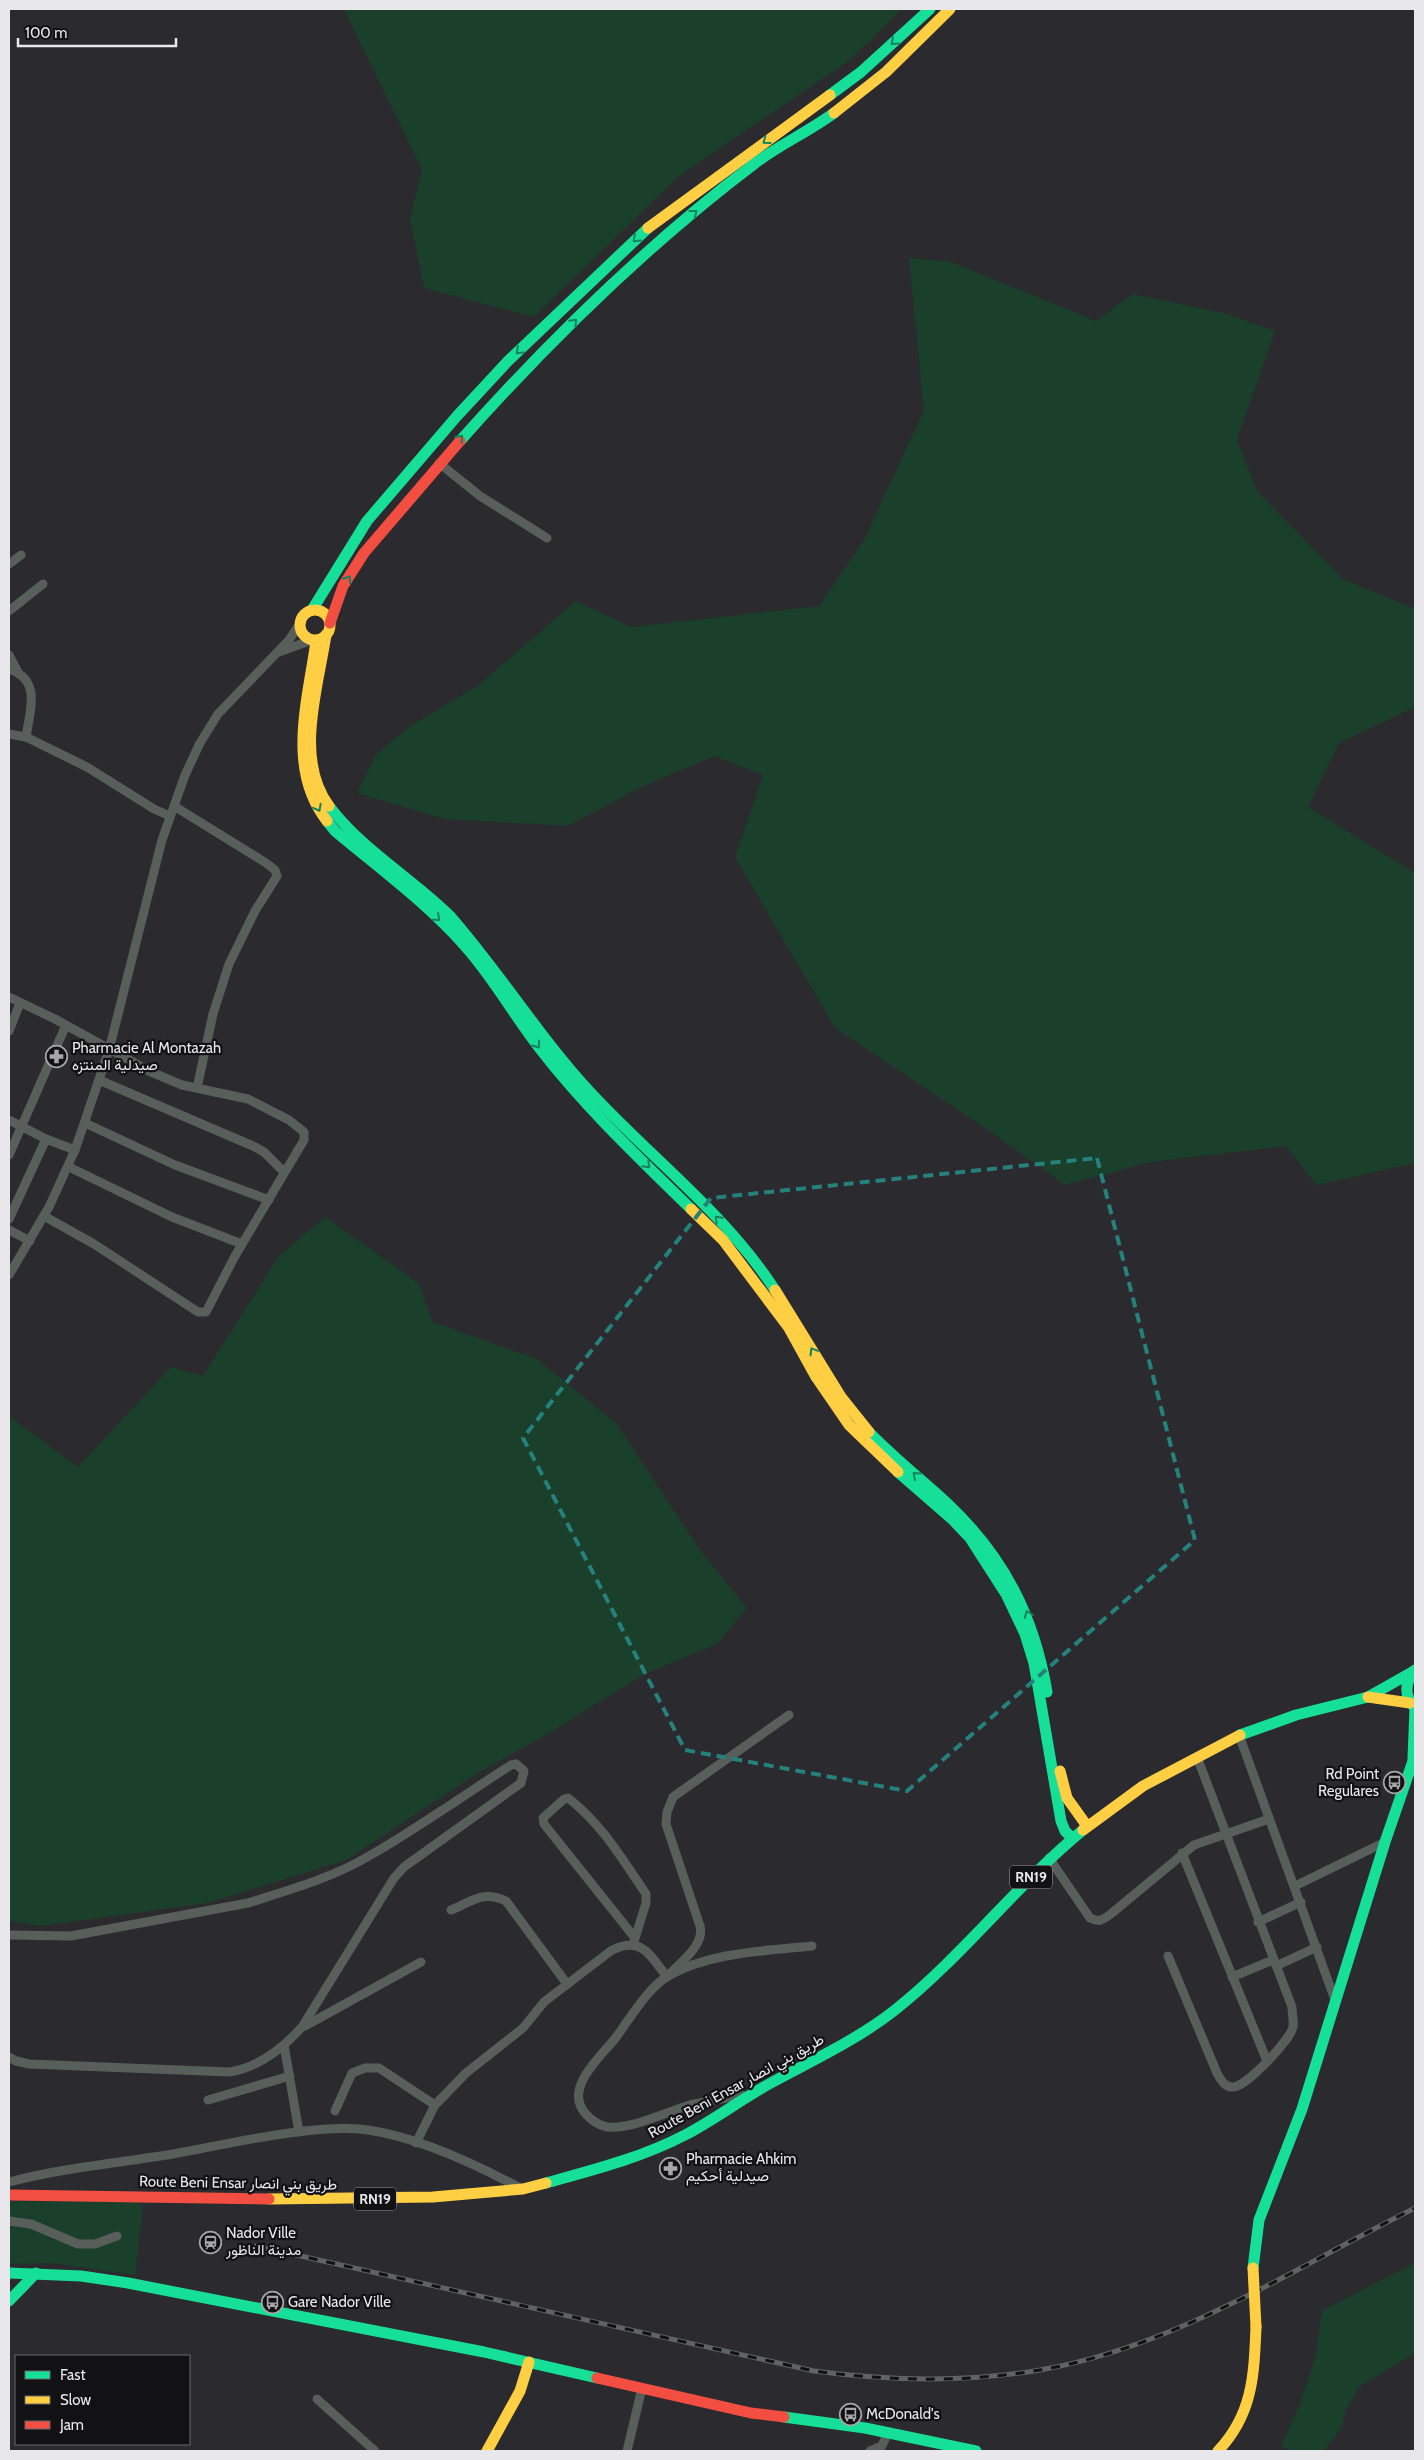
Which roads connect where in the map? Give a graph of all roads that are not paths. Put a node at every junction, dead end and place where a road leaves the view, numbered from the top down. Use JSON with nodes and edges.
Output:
{"nodes":[{"id":1,"x":930,"y":9,"type":"edge"},
{"id":2,"x":946,"y":10,"type":"edge"},
{"id":3,"x":548,"y":324,"type":"junction"},
{"id":4,"x":560,"y":336,"type":"junction"},
{"id":5,"x":439,"y":463,"type":"junction"},
{"id":6,"x":547,"y":538,"type":"dead end"},
{"id":7,"x":21,"y":555,"type":"dead end"},
{"id":8,"x":9,"y":564,"type":"edge"},
{"id":9,"x":44,"y":584,"type":"dead end"},
{"id":10,"x":312,"y":610,"type":"junction"},
{"id":11,"x":9,"y":611,"type":"edge"},
{"id":12,"x":330,"y":623,"type":"junction"},
{"id":13,"x":299,"y":625,"type":"junction"},
{"id":14,"x":318,"y":639,"type":"junction"},
{"id":15,"x":278,"y":652,"type":"junction"},
{"id":16,"x":9,"y":655,"type":"edge"},
{"id":17,"x":13,"y":671,"type":"edge"},
{"id":18,"x":9,"y":734,"type":"edge"},
{"id":19,"x":26,"y":737,"type":"junction"},
{"id":20,"x":174,"y":806,"type":"junction"},
{"id":21,"x":170,"y":816,"type":"junction"},
{"id":22,"x":9,"y":998,"type":"edge"},
{"id":23,"x":20,"y":1003,"type":"junction"},
{"id":24,"x":66,"y":1026,"type":"junction"},
{"id":25,"x":9,"y":1031,"type":"edge"},
{"id":26,"x":109,"y":1050,"type":"junction"},
{"id":27,"x":99,"y":1080,"type":"junction"},
{"id":28,"x":197,"y":1088,"type":"junction"},
{"id":29,"x":9,"y":1120,"type":"edge"},
{"id":30,"x":85,"y":1123,"type":"junction"},
{"id":31,"x":20,"y":1126,"type":"junction"},
{"id":32,"x":46,"y":1139,"type":"junction"},
{"id":33,"x":75,"y":1150,"type":"junction"},
{"id":34,"x":9,"y":1155,"type":"edge"},
{"id":35,"x":69,"y":1167,"type":"junction"},
{"id":36,"x":284,"y":1172,"type":"junction"},
{"id":37,"x":269,"y":1200,"type":"junction"},
{"id":38,"x":44,"y":1216,"type":"junction"},
{"id":39,"x":9,"y":1219,"type":"edge"},
{"id":40,"x":9,"y":1230,"type":"edge"},
{"id":41,"x":30,"y":1241,"type":"junction"},
{"id":42,"x":242,"y":1244,"type":"junction"},
{"id":43,"x":9,"y":1275,"type":"edge"},
{"id":44,"x":1414,"y":1671,"type":"edge"},
{"id":45,"x":1368,"y":1697,"type":"junction"},
{"id":46,"x":1413,"y":1706,"type":"edge"},
{"id":47,"x":789,"y":1715,"type":"dead end"},
{"id":48,"x":1239,"y":1735,"type":"junction"},
{"id":49,"x":1414,"y":1757,"type":"edge"},
{"id":50,"x":1197,"y":1758,"type":"junction"},
{"id":51,"x":1062,"y":1801,"type":"junction"},
{"id":52,"x":1270,"y":1819,"type":"junction"},
{"id":53,"x":1087,"y":1826,"type":"junction"},
{"id":54,"x":1224,"y":1834,"type":"junction"},
{"id":55,"x":1072,"y":1838,"type":"junction"},
{"id":56,"x":1385,"y":1842,"type":"junction"},
{"id":57,"x":1182,"y":1853,"type":"junction"},
{"id":58,"x":1049,"y":1858,"type":"junction"},
{"id":59,"x":1295,"y":1886,"type":"junction"},
{"id":60,"x":1301,"y":1902,"type":"junction"},
{"id":61,"x":451,"y":1910,"type":"dead end"},
{"id":62,"x":1258,"y":1922,"type":"junction"},
{"id":63,"x":9,"y":1935,"type":"edge"},
{"id":64,"x":634,"y":1942,"type":"junction"},
{"id":65,"x":812,"y":1946,"type":"dead end"},
{"id":66,"x":1317,"y":1947,"type":"junction"},
{"id":67,"x":1168,"y":1956,"type":"dead end"},
{"id":68,"x":421,"y":1962,"type":"dead end"},
{"id":69,"x":1274,"y":1963,"type":"junction"},
{"id":70,"x":667,"y":1977,"type":"junction"},
{"id":71,"x":1232,"y":1977,"type":"junction"},
{"id":72,"x":567,"y":1984,"type":"junction"},
{"id":73,"x":1336,"y":2000,"type":"junction"},
{"id":74,"x":302,"y":2027,"type":"junction"},
{"id":75,"x":284,"y":2045,"type":"junction"},
{"id":76,"x":11,"y":2060,"type":"edge"},
{"id":77,"x":1267,"y":2061,"type":"junction"},
{"id":78,"x":290,"y":2076,"type":"junction"},
{"id":79,"x":752,"y":2093,"type":"junction"},
{"id":80,"x":208,"y":2100,"type":"dead end"},
{"id":81,"x":435,"y":2105,"type":"junction"},
{"id":82,"x":335,"y":2111,"type":"dead end"},
{"id":83,"x":299,"y":2132,"type":"junction"},
{"id":84,"x":416,"y":2143,"type":"junction"},
{"id":85,"x":9,"y":2182,"type":"edge"},
{"id":86,"x":523,"y":2189,"type":"junction"},
{"id":87,"x":9,"y":2195,"type":"edge"},
{"id":88,"x":9,"y":2221,"type":"edge"},
{"id":89,"x":117,"y":2236,"type":"dead end"},
{"id":90,"x":9,"y":2272,"type":"edge"},
{"id":91,"x":36,"y":2273,"type":"junction"},
{"id":92,"x":9,"y":2301,"type":"edge"},
{"id":93,"x":529,"y":2362,"type":"junction"},
{"id":94,"x":642,"y":2388,"type":"junction"},
{"id":95,"x":317,"y":2399,"type":"dead end"},
{"id":96,"x":888,"y":2432,"type":"junction"},
{"id":97,"x":939,"y":2449,"type":"edge"},
{"id":98,"x":375,"y":2451,"type":"edge"},
{"id":99,"x":487,"y":2451,"type":"edge"},
{"id":100,"x":628,"y":2451,"type":"edge"},
{"id":101,"x":870,"y":2451,"type":"edge"},
{"id":102,"x":976,"y":2451,"type":"edge"},
{"id":103,"x":1218,"y":2451,"type":"edge"}],
"edges":[{"from":1,"to":3,"type":"main road","one_way":true},
{"from":4,"to":2,"type":"main road","one_way":true},
{"from":3,"to":4,"type":"main road"},
{"from":3,"to":10,"type":"main road","one_way":true},
{"from":5,"to":4,"type":"main road","one_way":true},
{"from":5,"to":6,"type":"street"},
{"from":12,"to":5,"type":"main road","one_way":true},
{"from":7,"to":8,"type":"street"},
{"from":9,"to":11,"type":"street"},
{"from":10,"to":12,"type":"main road"},
{"from":10,"to":13,"type":"main road"},
{"from":12,"to":14,"type":"main road"},
{"from":13,"to":14,"type":"main road"},
{"from":13,"to":15,"type":"street"},
{"from":14,"to":15,"type":"street"},
{"from":14,"to":51,"type":"main road"},
{"from":15,"to":20,"type":"street"},
{"from":16,"to":17,"type":"street"},
{"from":17,"to":19,"type":"street"},
{"from":18,"to":19,"type":"street"},
{"from":19,"to":21,"type":"street"},
{"from":20,"to":21,"type":"street"},
{"from":20,"to":28,"type":"street"},
{"from":21,"to":26,"type":"street"},
{"from":22,"to":23,"type":"street"},
{"from":23,"to":24,"type":"street"},
{"from":23,"to":25,"type":"street"},
{"from":24,"to":26,"type":"street"},
{"from":24,"to":31,"type":"street"},
{"from":26,"to":27,"type":"street"},
{"from":26,"to":28,"type":"street"},
{"from":27,"to":30,"type":"street"},
{"from":27,"to":36,"type":"street"},
{"from":28,"to":36,"type":"street"},
{"from":29,"to":31,"type":"street"},
{"from":30,"to":33,"type":"street"},
{"from":30,"to":37,"type":"street"},
{"from":31,"to":32,"type":"street"},
{"from":31,"to":34,"type":"street"},
{"from":32,"to":33,"type":"street"},
{"from":32,"to":39,"type":"street"},
{"from":33,"to":35,"type":"street"},
{"from":35,"to":38,"type":"street"},
{"from":35,"to":42,"type":"street"},
{"from":36,"to":37,"type":"street"},
{"from":37,"to":42,"type":"street"},
{"from":38,"to":41,"type":"street"},
{"from":38,"to":42,"type":"street"},
{"from":40,"to":41,"type":"street"},
{"from":41,"to":43,"type":"street"},
{"from":44,"to":45,"type":"main road","name":"Route Beni Ensar طريق بني انصار","number":"RN19"},
{"from":44,"to":46,"type":"main road","number":"RN19"},
{"from":45,"to":46,"type":"main road","name":"Route Beni Ensar طريق بني انصار","number":"RN19"},
{"from":45,"to":48,"type":"main road","name":"Route Beni Ensar طريق بني انصار","number":"RN19"},
{"from":46,"to":49,"type":"main road"},
{"from":47,"to":70,"type":"street"},
{"from":48,"to":50,"type":"main road","name":"Route Beni Ensar طريق بني انصار","number":"RN19"},
{"from":48,"to":52,"type":"street"},
{"from":49,"to":56,"type":"main road"},
{"from":50,"to":53,"type":"main road","name":"Route Beni Ensar طريق بني انصار","number":"RN19"},
{"from":50,"to":54,"type":"street"},
{"from":51,"to":53,"type":"main road"},
{"from":51,"to":55,"type":"main road"},
{"from":52,"to":54,"type":"street"},
{"from":52,"to":59,"type":"street"},
{"from":53,"to":55,"type":"main road","name":"Route Beni Ensar طريق بني انصار","number":"RN19"},
{"from":54,"to":57,"type":"street"},
{"from":54,"to":62,"type":"street"},
{"from":55,"to":58,"type":"main road","name":"Route Beni Ensar طريق بني انصار","number":"RN19"},
{"from":56,"to":59,"type":"street"},
{"from":56,"to":73,"type":"main road"},
{"from":57,"to":58,"type":"street"},
{"from":57,"to":71,"type":"street"},
{"from":58,"to":79,"type":"main road","name":"Route Beni Ensar طريق بني انصار","number":"RN19"},
{"from":59,"to":60,"type":"street"},
{"from":60,"to":62,"type":"street"},
{"from":60,"to":66,"type":"street"},
{"from":61,"to":72,"type":"street"},
{"from":62,"to":69,"type":"street"},
{"from":63,"to":74,"type":"street"},
{"from":64,"to":64,"type":"street"},
{"from":64,"to":70,"type":"street"},
{"from":64,"to":72,"type":"street"},
{"from":65,"to":70,"type":"street"},
{"from":66,"to":69,"type":"street"},
{"from":66,"to":73,"type":"street"},
{"from":67,"to":77,"type":"street"},
{"from":68,"to":74,"type":"street"},
{"from":69,"to":71,"type":"street"},
{"from":69,"to":77,"type":"street"},
{"from":70,"to":79,"type":"street"},
{"from":71,"to":77,"type":"street"},
{"from":72,"to":81,"type":"street"},
{"from":73,"to":103,"type":"main road","bridge":true},
{"from":74,"to":75,"type":"street"},
{"from":75,"to":76,"type":"street"},
{"from":75,"to":78,"type":"street"},
{"from":78,"to":80,"type":"street"},
{"from":78,"to":83,"type":"street"},
{"from":79,"to":86,"type":"main road","name":"Route Beni Ensar طريق بني انصار","number":"RN19"},
{"from":81,"to":82,"type":"street"},
{"from":81,"to":84,"type":"street"},
{"from":83,"to":84,"type":"street"},
{"from":83,"to":85,"type":"street"},
{"from":84,"to":86,"type":"street"},
{"from":86,"to":87,"type":"main road","name":"Route Beni Ensar طريق بني انصار","number":"RN19"},
{"from":88,"to":89,"type":"street"},
{"from":90,"to":91,"type":"main road"},
{"from":91,"to":92,"type":"main road"},
{"from":91,"to":93,"type":"main road"},
{"from":93,"to":94,"type":"main road"},
{"from":93,"to":99,"type":"main road"},
{"from":94,"to":96,"type":"main road"},
{"from":94,"to":100,"type":"street"},
{"from":95,"to":98,"type":"street"},
{"from":96,"to":97,"type":"main road"},
{"from":96,"to":101,"type":"street"},
{"from":97,"to":102,"type":"main road"}]}
